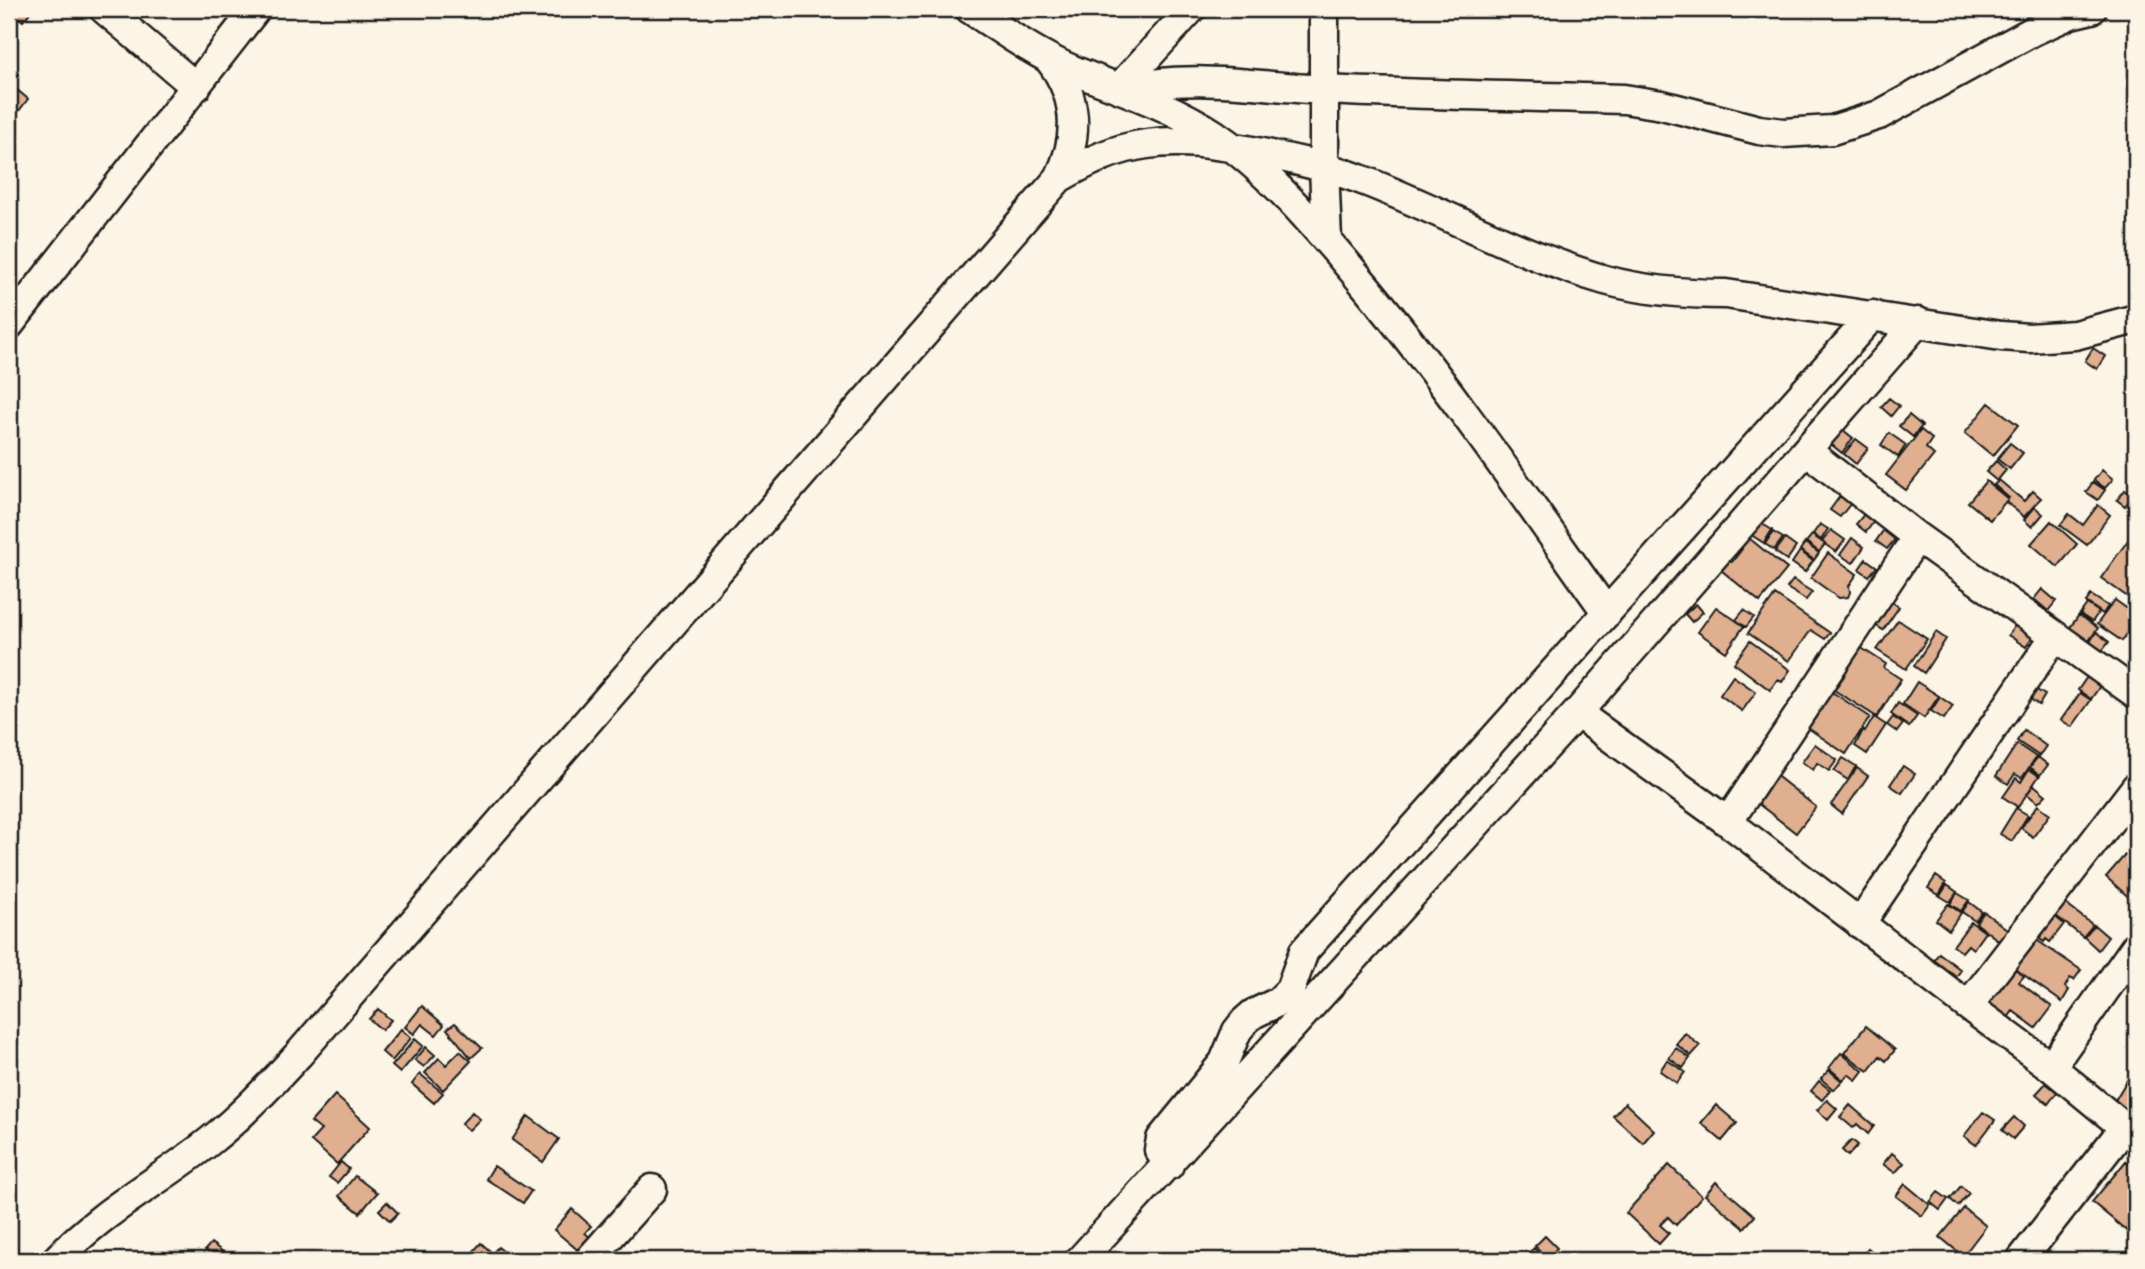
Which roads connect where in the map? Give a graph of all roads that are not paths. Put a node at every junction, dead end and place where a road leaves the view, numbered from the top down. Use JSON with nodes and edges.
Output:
{"nodes":[{"id":1,"x":103,"y":9,"type":"edge"},
{"id":2,"x":256,"y":9,"type":"edge"},
{"id":3,"x":970,"y":9,"type":"edge"},
{"id":4,"x":1191,"y":9,"type":"edge"},
{"id":5,"x":1324,"y":9,"type":"edge"},
{"id":6,"x":2092,"y":9,"type":"edge"},
{"id":7,"x":1049,"y":59,"type":"junction"},
{"id":8,"x":196,"y":87,"type":"junction"},
{"id":9,"x":1124,"y":88,"type":"junction"},
{"id":10,"x":1325,"y":90,"type":"junction"},
{"id":11,"x":1233,"y":148,"type":"junction"},
{"id":12,"x":1324,"y":167,"type":"junction"},
{"id":13,"x":1059,"y":178,"type":"junction"},
{"id":14,"x":1327,"y":240,"type":"junction"},
{"id":15,"x":1873,"y":315,"type":"junction"},
{"id":16,"x":2136,"y":319,"type":"edge"},
{"id":17,"x":1918,"y":322,"type":"junction"},
{"id":18,"x":9,"y":325,"type":"edge"},
{"id":19,"x":1807,"y":451,"type":"junction"},
{"id":20,"x":1917,"y":537,"type":"junction"},
{"id":21,"x":1607,"y":613,"type":"junction"},
{"id":22,"x":2055,"y":636,"type":"junction"},
{"id":23,"x":2135,"y":694,"type":"edge"},
{"id":24,"x":1577,"y":713,"type":"junction"},
{"id":25,"x":2136,"y":787,"type":"edge"},
{"id":26,"x":1728,"y":822,"type":"junction"},
{"id":27,"x":1860,"y":924,"type":"junction"},
{"id":28,"x":2136,"y":946,"type":"edge"},
{"id":29,"x":1968,"y":1006,"type":"junction"},
{"id":30,"x":2051,"y":1067,"type":"junction"},
{"id":31,"x":2130,"y":1133,"type":"edge"},
{"id":32,"x":1169,"y":1164,"type":"junction"},
{"id":33,"x":652,"y":1189,"type":"dead end"},
{"id":34,"x":1084,"y":1259,"type":"edge"},
{"id":35,"x":56,"y":1260,"type":"edge"},
{"id":36,"x":589,"y":1260,"type":"edge"},
{"id":37,"x":2021,"y":1260,"type":"edge"}],
"edges":[{"from":1,"to":8,"type":"street"},
{"from":2,"to":8,"type":"street"},
{"from":3,"to":7,"type":"street"},
{"from":4,"to":9,"type":"street"},
{"from":5,"to":10,"type":"street"},
{"from":6,"to":10,"type":"street"},
{"from":7,"to":9,"type":"street"},
{"from":7,"to":13,"type":"street"},
{"from":8,"to":18,"type":"street"},
{"from":9,"to":10,"type":"street"},
{"from":9,"to":11,"type":"street"},
{"from":10,"to":12,"type":"street"},
{"from":11,"to":12,"type":"street"},
{"from":11,"to":13,"type":"street"},
{"from":11,"to":14,"type":"street"},
{"from":12,"to":14,"type":"street"},
{"from":12,"to":15,"type":"street"},
{"from":13,"to":35,"type":"street"},
{"from":14,"to":21,"type":"street"},
{"from":15,"to":17,"type":"street"},
{"from":15,"to":21,"type":"street"},
{"from":16,"to":17,"type":"street"},
{"from":17,"to":19,"type":"street"},
{"from":19,"to":20,"type":"street"},
{"from":19,"to":24,"type":"street"},
{"from":20,"to":22,"type":"street"},
{"from":20,"to":26,"type":"street"},
{"from":21,"to":32,"type":"street"},
{"from":22,"to":23,"type":"street"},
{"from":22,"to":27,"type":"street"},
{"from":24,"to":26,"type":"street"},
{"from":24,"to":32,"type":"street"},
{"from":25,"to":29,"type":"street"},
{"from":26,"to":27,"type":"street"},
{"from":27,"to":29,"type":"street"},
{"from":28,"to":30,"type":"street"},
{"from":29,"to":30,"type":"street"},
{"from":30,"to":31,"type":"street"},
{"from":31,"to":37,"type":"street"},
{"from":32,"to":34,"type":"street"},
{"from":33,"to":36,"type":"street"}]}
